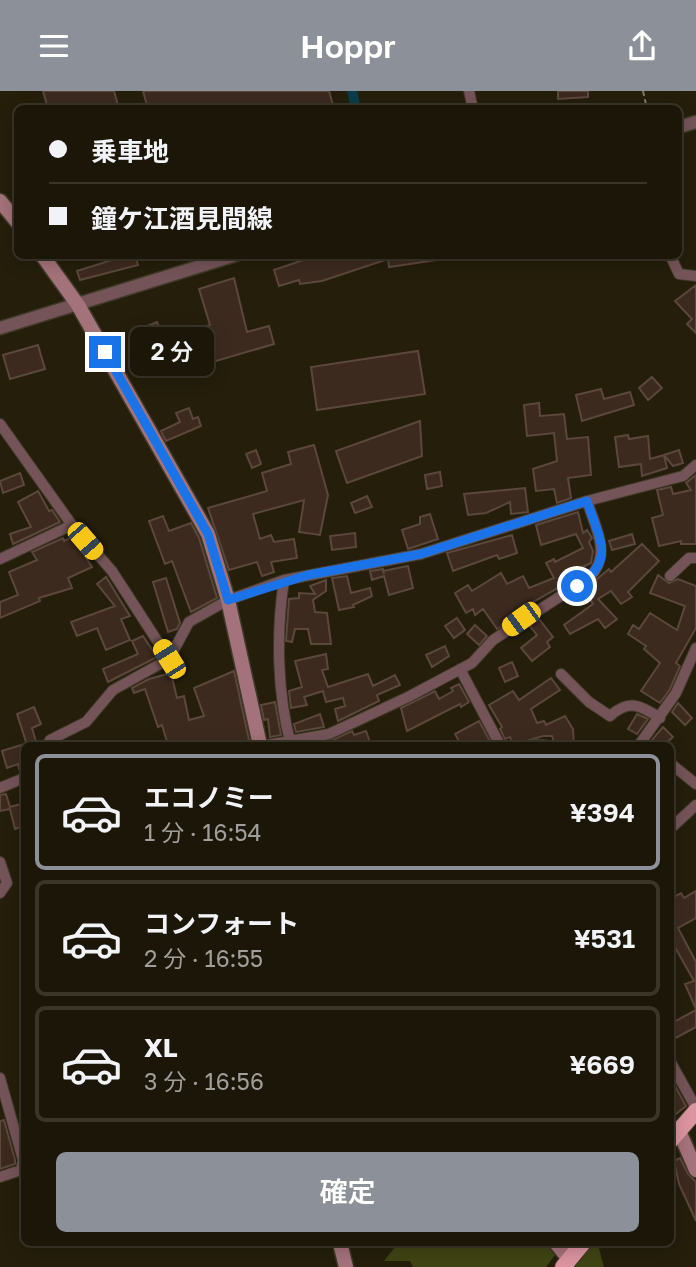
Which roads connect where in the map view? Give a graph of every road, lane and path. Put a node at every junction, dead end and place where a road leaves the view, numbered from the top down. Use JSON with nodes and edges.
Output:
{"nodes":[{"id":1,"x":0,"y":201,"type":"edge"},
{"id":2,"x":14,"y":218,"type":"edge"},
{"id":3,"x":45,"y":259,"type":"edge"},
{"id":4,"x":222,"y":259,"type":"edge"},
{"id":5,"x":672,"y":259,"type":"edge"},
{"id":6,"x":696,"y":276,"type":"edge"},
{"id":7,"x":78,"y":305,"type":"junction"},
{"id":8,"x":0,"y":328,"type":"edge"},
{"id":9,"x":0,"y":424,"type":"edge"},
{"id":10,"x":696,"y":465,"type":"edge"},
{"id":11,"x":587,"y":501,"type":"junction"},
{"id":12,"x":72,"y":525,"type":"junction"},
{"id":13,"x":696,"y":558,"type":"edge"},
{"id":14,"x":0,"y":559,"type":"edge"},
{"id":15,"x":670,"y":576,"type":"dead end"},
{"id":16,"x":284,"y":580,"type":"junction"},
{"id":17,"x":228,"y":600,"type":"junction"},
{"id":18,"x":696,"y":649,"type":"edge"},
{"id":19,"x":169,"y":659,"type":"junction"},
{"id":20,"x":460,"y":669,"type":"junction"},
{"id":21,"x":561,"y":674,"type":"dead end"},
{"id":22,"x":660,"y":718,"type":"junction"},
{"id":23,"x":49,"y":742,"type":"edge"},
{"id":24,"x":259,"y":742,"type":"edge"},
{"id":25,"x":291,"y":742,"type":"edge"},
{"id":26,"x":298,"y":742,"type":"edge"},
{"id":27,"x":498,"y":742,"type":"edge"},
{"id":28,"x":645,"y":742,"type":"edge"},
{"id":29,"x":674,"y":765,"type":"edge"},
{"id":30,"x":21,"y":780,"type":"edge"},
{"id":31,"x":696,"y":784,"type":"edge"},
{"id":32,"x":0,"y":788,"type":"edge"},
{"id":33,"x":696,"y":805,"type":"edge"},
{"id":34,"x":674,"y":824,"type":"edge"},
{"id":35,"x":0,"y":862,"type":"edge"},
{"id":36,"x":0,"y":893,"type":"edge"},
{"id":37,"x":674,"y":1068,"type":"edge"},
{"id":38,"x":0,"y":1078,"type":"edge"},
{"id":39,"x":696,"y":1109,"type":"edge"},
{"id":40,"x":674,"y":1136,"type":"edge"},
{"id":41,"x":21,"y":1157,"type":"edge"},
{"id":42,"x":21,"y":1169,"type":"edge"},
{"id":43,"x":696,"y":1170,"type":"edge"},
{"id":44,"x":0,"y":1177,"type":"edge"},
{"id":45,"x":341,"y":1246,"type":"edge"},
{"id":46,"x":557,"y":1246,"type":"edge"},
{"id":47,"x":580,"y":1246,"type":"edge"},
{"id":48,"x":566,"y":1263,"type":"edge"},
{"id":49,"x":345,"y":1265,"type":"edge"}],
"edges":[{"from":1,"to":2,"type":"main road"},
{"from":3,"to":7,"type":"main road"},
{"from":4,"to":7,"type":"street"},
{"from":5,"to":6,"type":"street"},
{"from":7,"to":8,"type":"street"},
{"from":7,"to":17,"type":"main road"},
{"from":9,"to":12,"type":"street"},
{"from":10,"to":11,"type":"street"},
{"from":11,"to":16,"type":"street"},
{"from":11,"to":20,"type":"street"},
{"from":12,"to":14,"type":"street"},
{"from":12,"to":19,"type":"street"},
{"from":13,"to":15,"type":"street"},
{"from":16,"to":17,"type":"street"},
{"from":16,"to":25,"type":"street"},
{"from":17,"to":19,"type":"street"},
{"from":17,"to":24,"type":"main road"},
{"from":18,"to":22,"type":"street"},
{"from":19,"to":23,"type":"street"},
{"from":20,"to":26,"type":"street"},
{"from":20,"to":27,"type":"street"},
{"from":21,"to":22,"type":"street"},
{"from":22,"to":28,"type":"street"},
{"from":29,"to":31,"type":"street"},
{"from":30,"to":32,"type":"street"},
{"from":33,"to":34,"type":"street"},
{"from":35,"to":36,"type":"street"},
{"from":37,"to":39,"type":"street"},
{"from":38,"to":41,"type":"street"},
{"from":39,"to":40,"type":"highway"},
{"from":40,"to":43,"type":"main road"},
{"from":42,"to":44,"type":"street"},
{"from":45,"to":49,"type":"main road"},
{"from":46,"to":48,"type":"main road"},
{"from":47,"to":48,"type":"highway"}]}
